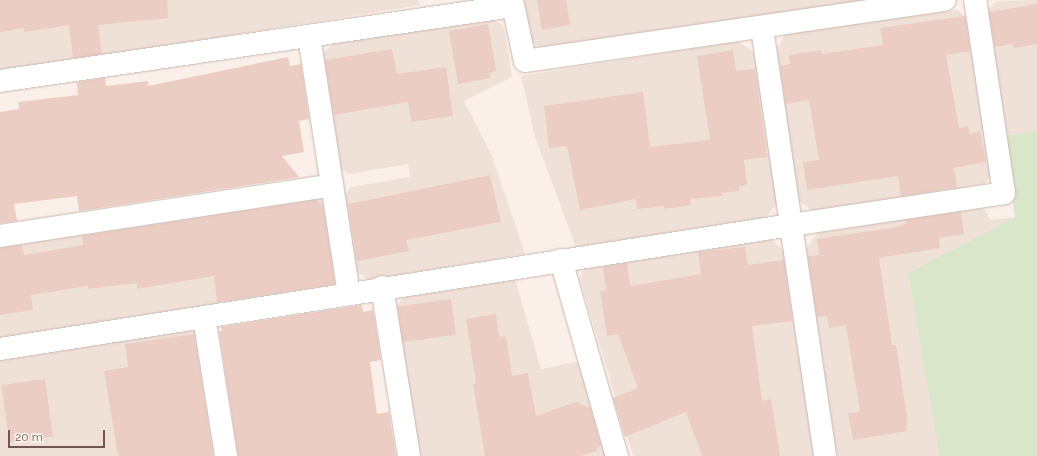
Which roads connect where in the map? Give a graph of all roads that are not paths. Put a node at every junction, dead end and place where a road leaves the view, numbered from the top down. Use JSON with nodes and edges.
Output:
{"nodes":[{"id":1,"x":945,"y":0,"type":"edge"},
{"id":2,"x":975,"y":0,"type":"edge"},
{"id":3,"x":512,"y":3,"type":"edge"},
{"id":4,"x":762,"y":28,"type":"junction"},
{"id":5,"x":309,"y":36,"type":"junction"},
{"id":6,"x":0,"y":82,"type":"edge"},
{"id":7,"x":332,"y":185,"type":"junction"},
{"id":8,"x":791,"y":225,"type":"junction"},
{"id":9,"x":0,"y":236,"type":"edge"},
{"id":10,"x":561,"y":260,"type":"junction"},
{"id":11,"x":382,"y":287,"type":"junction"},
{"id":12,"x":349,"y":293,"type":"junction"},
{"id":13,"x":204,"y":317,"type":"junction"},
{"id":14,"x":0,"y":349,"type":"edge"},
{"id":15,"x":226,"y":456,"type":"edge"},
{"id":16,"x":409,"y":456,"type":"edge"},
{"id":17,"x":617,"y":456,"type":"edge"},
{"id":18,"x":825,"y":456,"type":"edge"}],
"edges":[{"from":1,"to":4,"type":"street"},
{"from":2,"to":8,"type":"street"},
{"from":3,"to":4,"type":"street"},
{"from":3,"to":5,"type":"street"},
{"from":4,"to":8,"type":"street"},
{"from":5,"to":6,"type":"street"},
{"from":5,"to":7,"type":"street"},
{"from":7,"to":9,"type":"street"},
{"from":7,"to":12,"type":"street"},
{"from":8,"to":10,"type":"street"},
{"from":8,"to":18,"type":"street"},
{"from":10,"to":11,"type":"street"},
{"from":10,"to":17,"type":"street"},
{"from":11,"to":12,"type":"street"},
{"from":11,"to":16,"type":"street"},
{"from":12,"to":13,"type":"street"},
{"from":13,"to":14,"type":"street"},
{"from":13,"to":15,"type":"street"}]}
